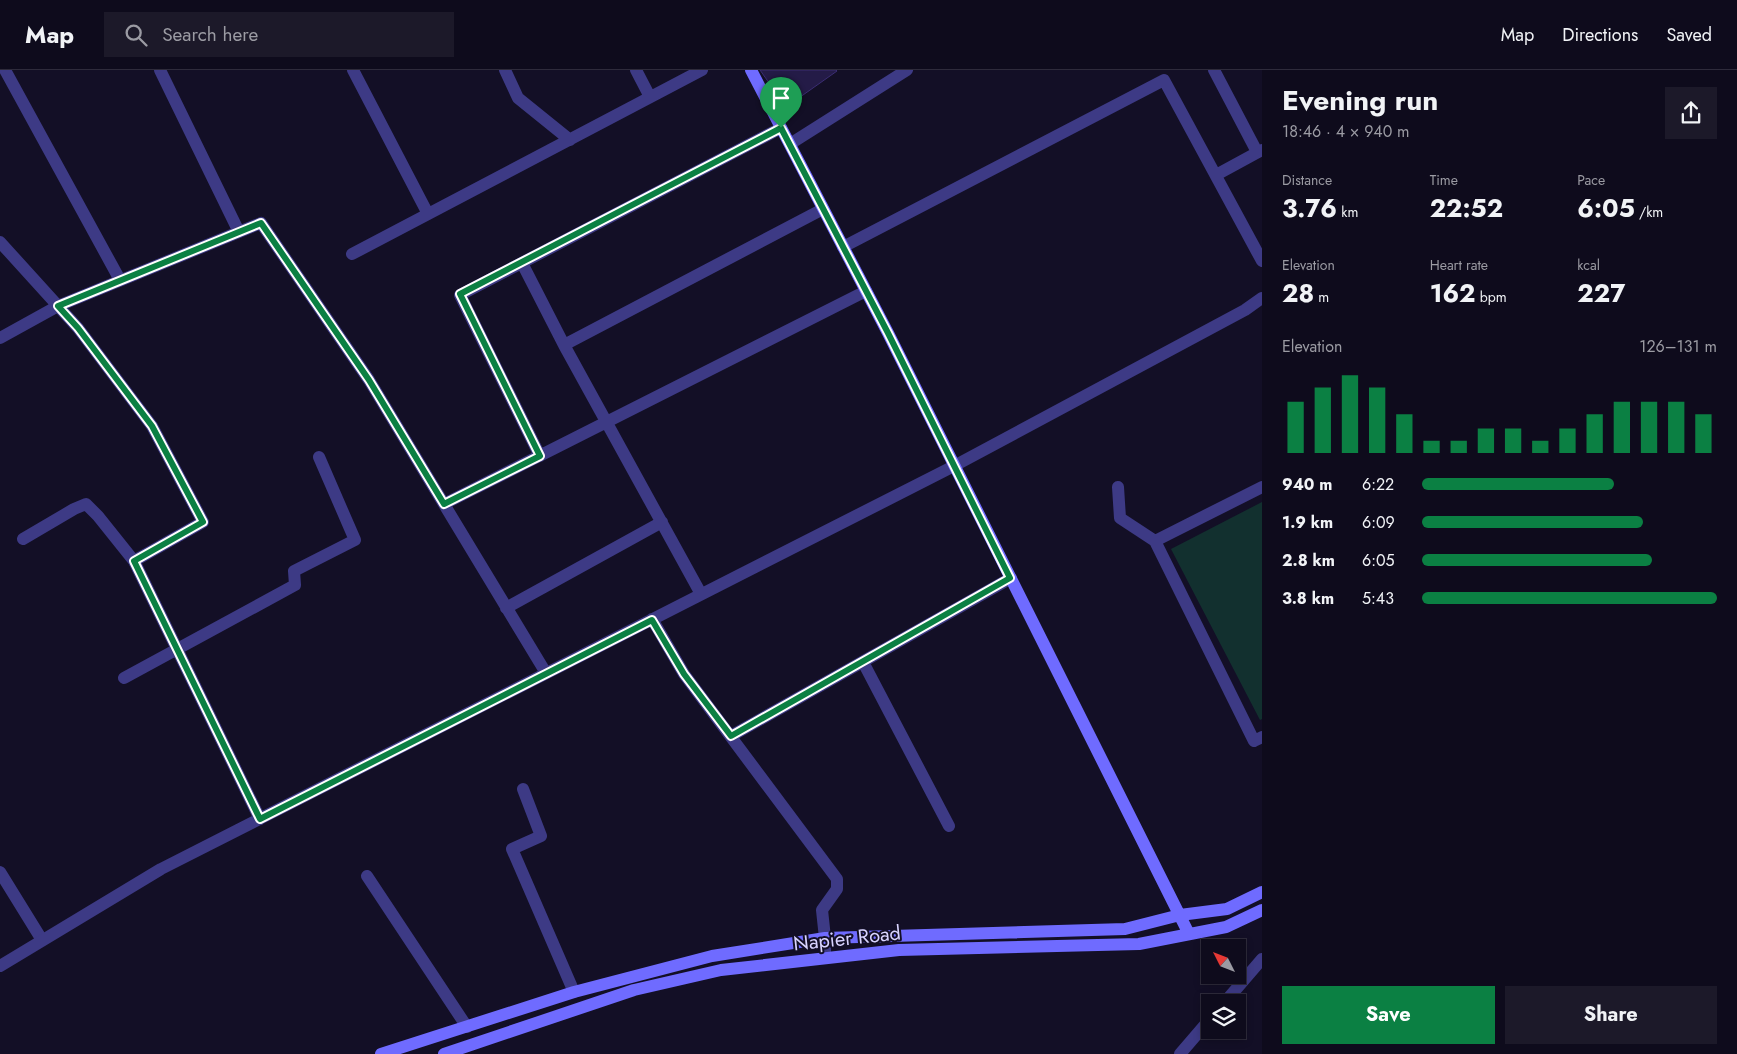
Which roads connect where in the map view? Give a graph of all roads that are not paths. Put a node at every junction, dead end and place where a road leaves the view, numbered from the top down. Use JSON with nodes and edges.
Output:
{"nodes":[{"id":1,"x":5,"y":70,"type":"edge"},
{"id":2,"x":160,"y":70,"type":"edge"},
{"id":3,"x":353,"y":70,"type":"edge"},
{"id":4,"x":505,"y":70,"type":"edge"},
{"id":5,"x":636,"y":70,"type":"edge"},
{"id":6,"x":702,"y":70,"type":"edge"},
{"id":7,"x":751,"y":70,"type":"edge"},
{"id":8,"x":907,"y":70,"type":"edge"},
{"id":9,"x":1214,"y":70,"type":"edge"},
{"id":10,"x":650,"y":97,"type":"junction"},
{"id":11,"x":781,"y":128,"type":"junction"},
{"id":12,"x":570,"y":140,"type":"junction"},
{"id":13,"x":790,"y":144,"type":"junction"},
{"id":14,"x":1260,"y":151,"type":"edge"},
{"id":15,"x":1216,"y":175,"type":"junction"},
{"id":16,"x":823,"y":209,"type":"junction"},
{"id":17,"x":428,"y":214,"type":"junction"},
{"id":18,"x":239,"y":232,"type":"junction"},
{"id":19,"x":0,"y":242,"type":"edge"},
{"id":20,"x":843,"y":247,"type":"junction"},
{"id":21,"x":352,"y":254,"type":"dead end"},
{"id":22,"x":1262,"y":261,"type":"edge"},
{"id":23,"x":522,"y":263,"type":"junction"},
{"id":24,"x":120,"y":280,"type":"junction"},
{"id":25,"x":866,"y":291,"type":"junction"},
{"id":26,"x":1262,"y":298,"type":"edge"},
{"id":27,"x":58,"y":306,"type":"junction"},
{"id":28,"x":0,"y":338,"type":"edge"},
{"id":29,"x":564,"y":345,"type":"junction"},
{"id":30,"x":607,"y":422,"type":"junction"},
{"id":31,"x":540,"y":456,"type":"junction"},
{"id":32,"x":319,"y":457,"type":"dead end"},
{"id":33,"x":954,"y":466,"type":"junction"},
{"id":34,"x":1118,"y":487,"type":"dead end"},
{"id":35,"x":1262,"y":487,"type":"edge"},
{"id":36,"x":444,"y":504,"type":"junction"},
{"id":37,"x":662,"y":522,"type":"junction"},
{"id":38,"x":23,"y":539,"type":"dead end"},
{"id":39,"x":1155,"y":540,"type":"junction"},
{"id":40,"x":134,"y":561,"type":"junction"},
{"id":41,"x":1010,"y":578,"type":"junction"},
{"id":42,"x":701,"y":594,"type":"junction"},
{"id":43,"x":506,"y":608,"type":"junction"},
{"id":44,"x":652,"y":620,"type":"junction"},
{"id":45,"x":176,"y":650,"type":"junction"},
{"id":46,"x":863,"y":662,"type":"junction"},
{"id":47,"x":546,"y":673,"type":"junction"},
{"id":48,"x":124,"y":678,"type":"dead end"},
{"id":49,"x":731,"y":736,"type":"junction"},
{"id":50,"x":1262,"y":737,"type":"edge"},
{"id":51,"x":523,"y":789,"type":"dead end"},
{"id":52,"x":260,"y":819,"type":"junction"},
{"id":53,"x":948,"y":826,"type":"dead end"},
{"id":54,"x":0,"y":872,"type":"edge"},
{"id":55,"x":367,"y":876,"type":"dead end"},
{"id":56,"x":1262,"y":892,"type":"edge"},
{"id":57,"x":1262,"y":910,"type":"edge"},
{"id":58,"x":1180,"y":915,"type":"junction"},
{"id":59,"x":1190,"y":934,"type":"junction"},
{"id":60,"x":825,"y":938,"type":"junction"},
{"id":61,"x":42,"y":940,"type":"junction"},
{"id":62,"x":824,"y":958,"type":"junction"},
{"id":63,"x":1262,"y":959,"type":"edge"},
{"id":64,"x":0,"y":966,"type":"edge"},
{"id":65,"x":574,"y":992,"type":"junction"},
{"id":66,"x":1231,"y":994,"type":"edge"},
{"id":67,"x":467,"y":1027,"type":"junction"},
{"id":68,"x":1201,"y":1030,"type":"edge"},
{"id":69,"x":381,"y":1054,"type":"edge"},
{"id":70,"x":444,"y":1054,"type":"edge"},
{"id":71,"x":1180,"y":1054,"type":"edge"}],
"edges":[{"from":1,"to":24,"type":"street"},
{"from":2,"to":18,"type":"street"},
{"from":3,"to":17,"type":"street"},
{"from":4,"to":12,"type":"street"},
{"from":5,"to":10,"type":"street"},
{"from":6,"to":10,"type":"street"},
{"from":7,"to":11,"type":"main road"},
{"from":8,"to":13,"type":"street"},
{"from":9,"to":14,"type":"street"},
{"from":10,"to":12,"type":"street"},
{"from":11,"to":13,"type":"main road"},
{"from":11,"to":23,"type":"street"},
{"from":12,"to":17,"type":"street"},
{"from":13,"to":16,"type":"main road"},
{"from":14,"to":15,"type":"street"},
{"from":15,"to":20,"type":"street"},
{"from":15,"to":22,"type":"street"},
{"from":16,"to":20,"type":"main road"},
{"from":16,"to":29,"type":"street"},
{"from":17,"to":21,"type":"street"},
{"from":18,"to":24,"type":"street"},
{"from":18,"to":36,"type":"street"},
{"from":19,"to":27,"type":"street"},
{"from":20,"to":25,"type":"main road"},
{"from":23,"to":29,"type":"street"},
{"from":23,"to":31,"type":"street"},
{"from":24,"to":27,"type":"street"},
{"from":25,"to":30,"type":"street"},
{"from":25,"to":33,"type":"main road"},
{"from":26,"to":33,"type":"street"},
{"from":27,"to":28,"type":"street"},
{"from":27,"to":40,"type":"street"},
{"from":29,"to":30,"type":"street"},
{"from":30,"to":31,"type":"street"},
{"from":30,"to":37,"type":"street"},
{"from":31,"to":36,"type":"street"},
{"from":32,"to":45,"type":"street"},
{"from":33,"to":41,"type":"main road"},
{"from":33,"to":42,"type":"street"},
{"from":34,"to":39,"type":"street"},
{"from":35,"to":39,"type":"street"},
{"from":36,"to":43,"type":"street"},
{"from":37,"to":42,"type":"street"},
{"from":37,"to":43,"type":"street"},
{"from":38,"to":40,"type":"street"},
{"from":39,"to":50,"type":"street"},
{"from":40,"to":45,"type":"street"},
{"from":41,"to":46,"type":"street"},
{"from":41,"to":58,"type":"main road"},
{"from":42,"to":44,"type":"street"},
{"from":43,"to":47,"type":"street"},
{"from":44,"to":47,"type":"street"},
{"from":44,"to":49,"type":"street"},
{"from":45,"to":48,"type":"street"},
{"from":45,"to":52,"type":"street"},
{"from":46,"to":49,"type":"street"},
{"from":46,"to":53,"type":"street"},
{"from":47,"to":52,"type":"street"},
{"from":49,"to":60,"type":"street"},
{"from":51,"to":65,"type":"street"},
{"from":52,"to":61,"type":"street"},
{"from":54,"to":61,"type":"street"},
{"from":55,"to":67,"type":"street"},
{"from":56,"to":58,"type":"main road"},
{"from":57,"to":59,"type":"main road","name":"Napier Road"},
{"from":58,"to":59,"type":"main road"},
{"from":58,"to":60,"type":"main road"},
{"from":59,"to":62,"type":"main road","name":"Napier Road"},
{"from":60,"to":62,"type":"street"},
{"from":60,"to":65,"type":"main road"},
{"from":61,"to":64,"type":"street"},
{"from":62,"to":70,"type":"main road","name":"Napier Road"},
{"from":63,"to":66,"type":"street"},
{"from":65,"to":67,"type":"main road"},
{"from":67,"to":69,"type":"main road"},
{"from":68,"to":71,"type":"street"}]}
